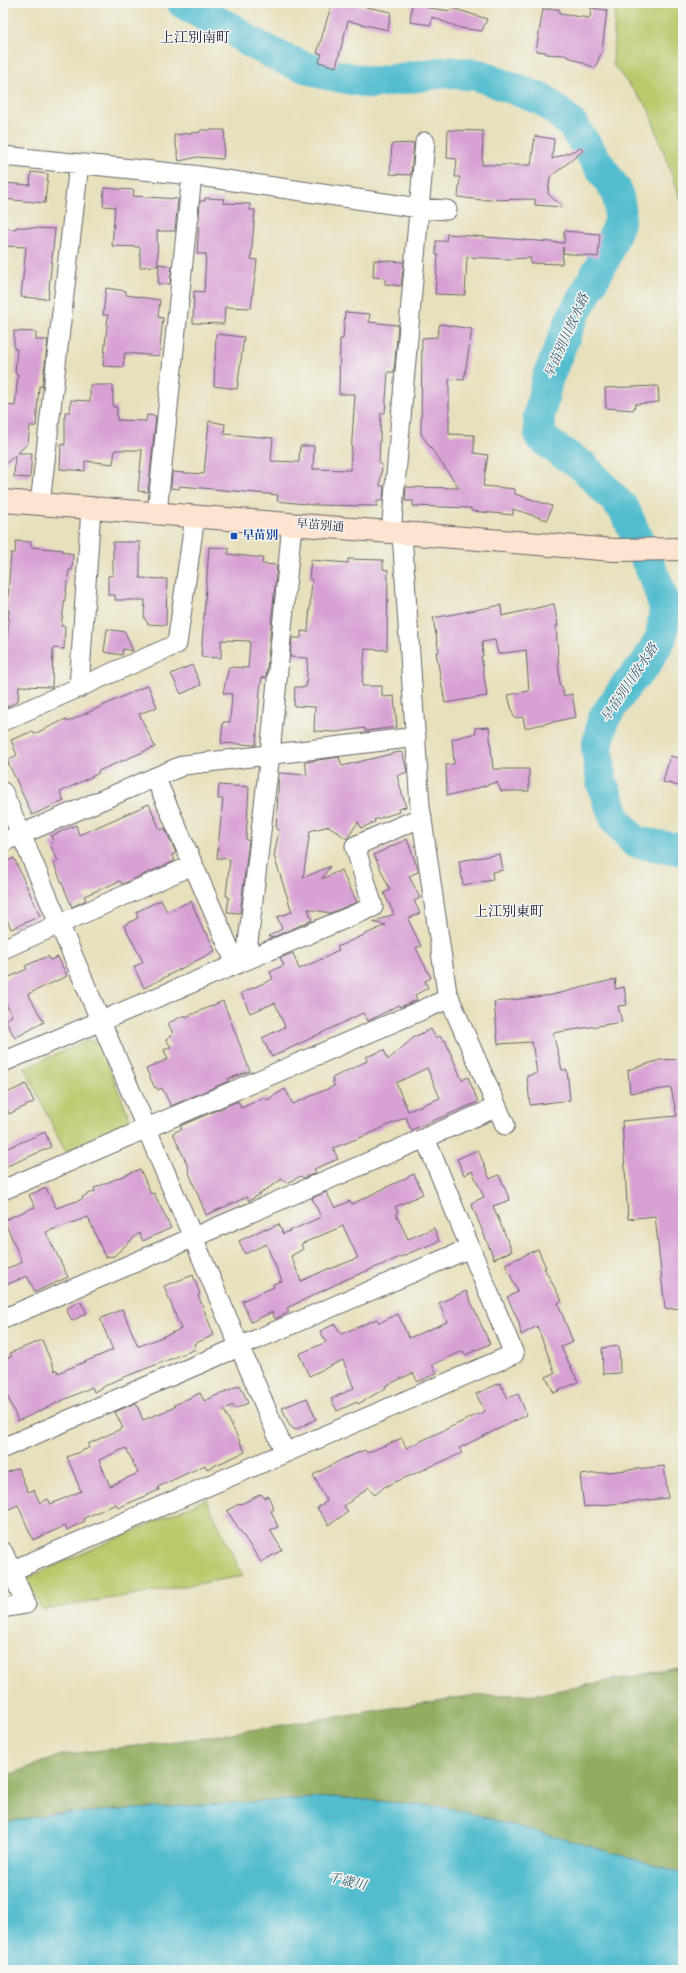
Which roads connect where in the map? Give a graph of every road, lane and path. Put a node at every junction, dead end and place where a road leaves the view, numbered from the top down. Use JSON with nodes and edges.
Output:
{"nodes":[{"id":1,"x":425,"y":142,"type":"dead end"},
{"id":2,"x":3,"y":156,"type":"edge"},
{"id":3,"x":79,"y":164,"type":"junction"},
{"id":4,"x":192,"y":175,"type":"junction"},
{"id":5,"x":419,"y":208,"type":"junction"},
{"id":6,"x":447,"y":210,"type":"dead end"},
{"id":7,"x":3,"y":501,"type":"edge"},
{"id":8,"x":40,"y":504,"type":"junction"},
{"id":9,"x":91,"y":508,"type":"junction"},
{"id":10,"x":156,"y":513,"type":"junction"},
{"id":11,"x":195,"y":516,"type":"junction"},
{"id":12,"x":292,"y":524,"type":"junction"},
{"id":13,"x":396,"y":532,"type":"junction"},
{"id":14,"x":683,"y":549,"type":"edge"},
{"id":15,"x":79,"y":688,"type":"junction"},
{"id":16,"x":3,"y":721,"type":"edge"},
{"id":17,"x":416,"y":737,"type":"junction"},
{"id":18,"x":270,"y":754,"type":"junction"},
{"id":19,"x":155,"y":777,"type":"junction"},
{"id":20,"x":3,"y":792,"type":"edge"},
{"id":21,"x":422,"y":817,"type":"junction"},
{"id":22,"x":20,"y":834,"type":"junction"},
{"id":23,"x":3,"y":842,"type":"edge"},
{"id":24,"x":194,"y":865,"type":"junction"},
{"id":25,"x":59,"y":924,"type":"junction"},
{"id":26,"x":3,"y":949,"type":"edge"},
{"id":27,"x":241,"y":962,"type":"junction"},
{"id":28,"x":450,"y":998,"type":"junction"},
{"id":29,"x":100,"y":1020,"type":"junction"},
{"id":30,"x":3,"y":1062,"type":"edge"},
{"id":31,"x":497,"y":1107,"type":"junction"},
{"id":32,"x":505,"y":1125,"type":"dead end"},
{"id":33,"x":147,"y":1129,"type":"junction"},
{"id":34,"x":424,"y":1138,"type":"junction"},
{"id":35,"x":3,"y":1190,"type":"edge"},
{"id":36,"x":193,"y":1238,"type":"junction"},
{"id":37,"x":470,"y":1248,"type":"junction"},
{"id":38,"x":3,"y":1319,"type":"edge"},
{"id":39,"x":239,"y":1346,"type":"junction"},
{"id":40,"x":3,"y":1448,"type":"edge"},
{"id":41,"x":285,"y":1452,"type":"junction"},
{"id":42,"x":3,"y":1552,"type":"edge"},
{"id":43,"x":11,"y":1571,"type":"junction"},
{"id":44,"x":3,"y":1608,"type":"edge"}],
"edges":[{"from":1,"to":5,"type":"street"},
{"from":2,"to":3,"type":"street"},
{"from":3,"to":4,"type":"street"},
{"from":3,"to":8,"type":"street"},
{"from":4,"to":5,"type":"street"},
{"from":4,"to":10,"type":"street"},
{"from":5,"to":6,"type":"street"},
{"from":5,"to":13,"type":"street"},
{"from":7,"to":8,"type":"street","name":"早苗別通"},
{"from":8,"to":9,"type":"street","name":"早苗別通"},
{"from":9,"to":10,"type":"street","name":"早苗別通"},
{"from":9,"to":15,"type":"street"},
{"from":10,"to":11,"type":"street","name":"早苗別通"},
{"from":11,"to":12,"type":"street","name":"早苗別通"},
{"from":11,"to":15,"type":"street"},
{"from":12,"to":13,"type":"street","name":"早苗別通"},
{"from":12,"to":18,"type":"street"},
{"from":13,"to":14,"type":"street","name":"早苗別通"},
{"from":13,"to":17,"type":"street"},
{"from":15,"to":16,"type":"street"},
{"from":17,"to":18,"type":"street"},
{"from":17,"to":21,"type":"street"},
{"from":18,"to":19,"type":"street"},
{"from":18,"to":27,"type":"street"},
{"from":19,"to":22,"type":"street"},
{"from":19,"to":24,"type":"street"},
{"from":20,"to":22,"type":"street"},
{"from":21,"to":27,"type":"street"},
{"from":21,"to":28,"type":"street"},
{"from":22,"to":23,"type":"street"},
{"from":22,"to":25,"type":"street"},
{"from":24,"to":25,"type":"street"},
{"from":24,"to":27,"type":"street"},
{"from":25,"to":26,"type":"street"},
{"from":25,"to":29,"type":"street"},
{"from":27,"to":29,"type":"street"},
{"from":28,"to":31,"type":"street"},
{"from":28,"to":33,"type":"street"},
{"from":29,"to":30,"type":"street"},
{"from":29,"to":33,"type":"street"},
{"from":31,"to":32,"type":"street"},
{"from":31,"to":34,"type":"street"},
{"from":33,"to":35,"type":"street"},
{"from":33,"to":36,"type":"street"},
{"from":34,"to":36,"type":"street"},
{"from":34,"to":37,"type":"street"},
{"from":36,"to":38,"type":"street"},
{"from":36,"to":39,"type":"street"},
{"from":37,"to":39,"type":"street"},
{"from":37,"to":41,"type":"street"},
{"from":39,"to":40,"type":"street"},
{"from":39,"to":41,"type":"street"},
{"from":41,"to":43,"type":"street"},
{"from":42,"to":43,"type":"street"},
{"from":43,"to":44,"type":"street"}]}
